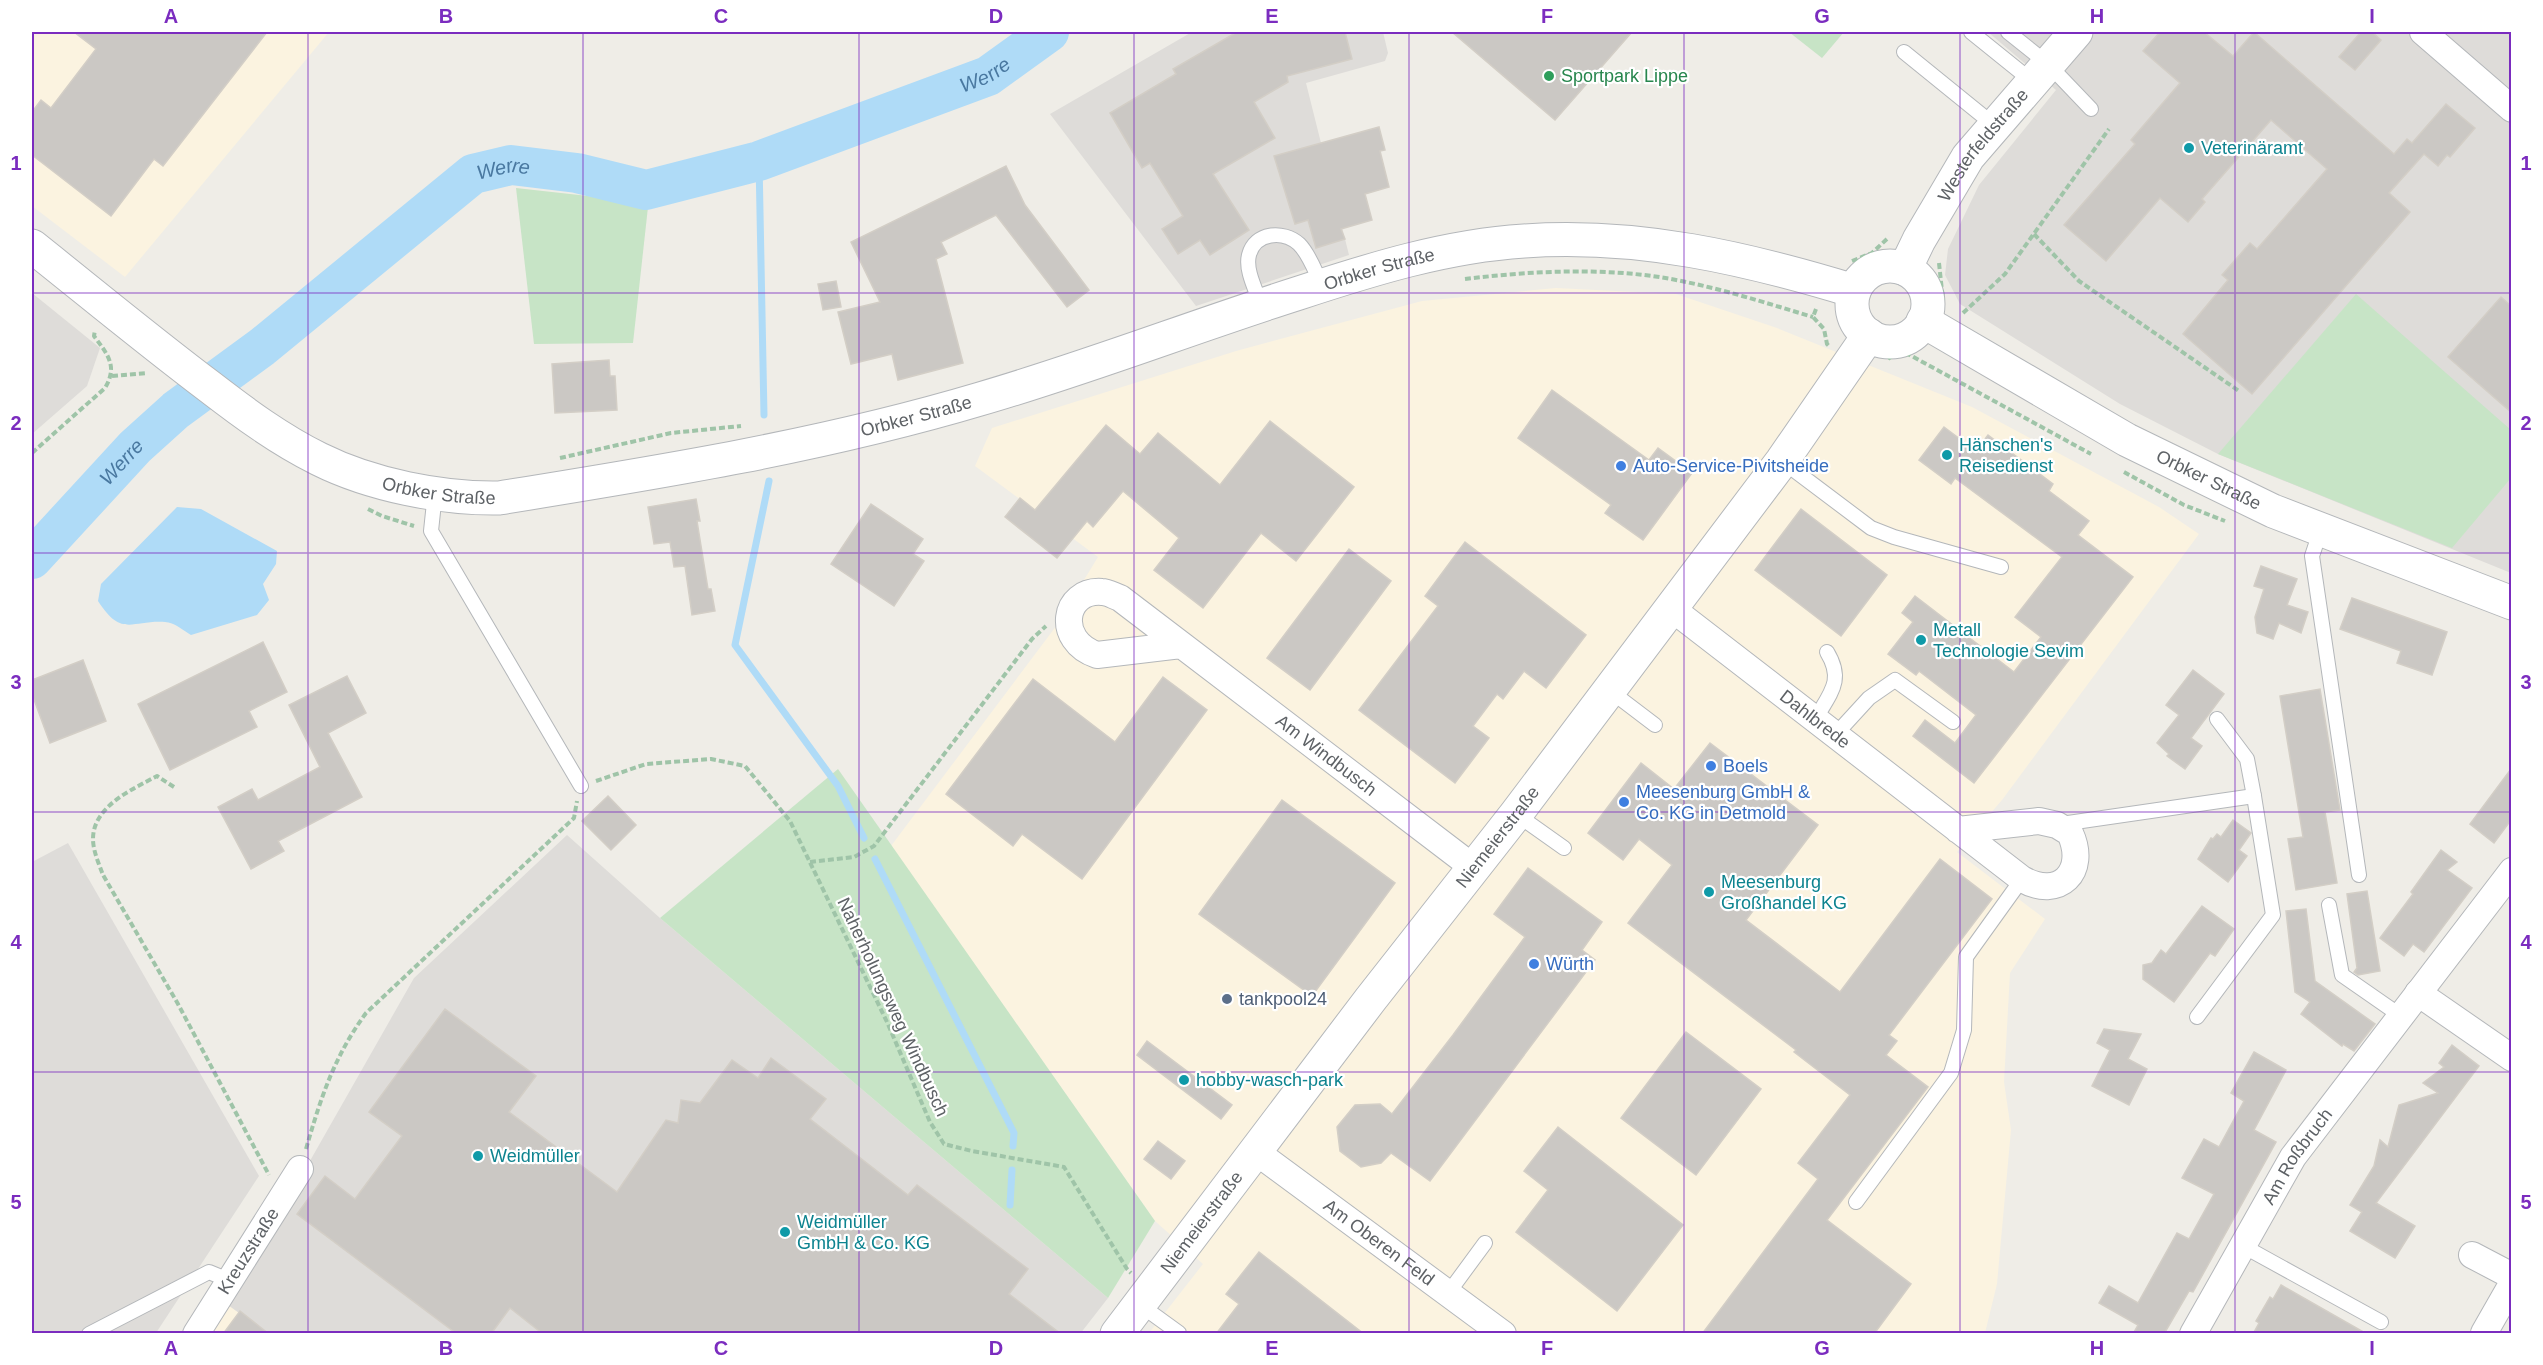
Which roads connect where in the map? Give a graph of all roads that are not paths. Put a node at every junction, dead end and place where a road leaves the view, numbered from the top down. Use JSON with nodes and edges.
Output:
{"nodes":[{"id":1,"x":1971,"y":32,"type":"edge"},
{"id":2,"x":2008,"y":32,"type":"edge"},
{"id":3,"x":2076,"y":32,"type":"edge"},
{"id":4,"x":2423,"y":32,"type":"edge"},
{"id":5,"x":1904,"y":52,"type":"dead end"},
{"id":6,"x":2040,"y":73,"type":"junction"},
{"id":7,"x":2091,"y":109,"type":"dead end"},
{"id":8,"x":2511,"y":110,"type":"edge"},
{"id":9,"x":1994,"y":125,"type":"junction"},
{"id":10,"x":32,"y":246,"type":"edge"},
{"id":11,"x":1912,"y":254,"type":"junction"},
{"id":12,"x":1322,"y":285,"type":"junction"},
{"id":13,"x":1840,"y":286,"type":"junction"},
{"id":14,"x":1262,"y":305,"type":"junction"},
{"id":15,"x":1938,"y":319,"type":"junction"},
{"id":16,"x":1869,"y":352,"type":"junction"},
{"id":17,"x":1782,"y":461,"type":"junction"},
{"id":18,"x":435,"y":494,"type":"junction"},
{"id":19,"x":2321,"y":529,"type":"junction"},
{"id":20,"x":2001,"y":567,"type":"dead end"},
{"id":21,"x":2511,"y":603,"type":"edge"},
{"id":22,"x":1671,"y":608,"type":"junction"},
{"id":23,"x":1180,"y":645,"type":"junction"},
{"id":24,"x":1827,"y":652,"type":"dead end"},
{"id":25,"x":1609,"y":690,"type":"junction"},
{"id":26,"x":2217,"y":719,"type":"dead end"},
{"id":27,"x":1953,"y":722,"type":"dead end"},
{"id":28,"x":1655,"y":725,"type":"dead end"},
{"id":29,"x":1826,"y":726,"type":"junction"},
{"id":30,"x":581,"y":786,"type":"road end"},
{"id":31,"x":2254,"y":796,"type":"junction"},
{"id":32,"x":1516,"y":814,"type":"junction"},
{"id":33,"x":2064,"y":828,"type":"junction"},
{"id":34,"x":1958,"y":830,"type":"junction"},
{"id":35,"x":1564,"y":849,"type":"dead end"},
{"id":36,"x":1474,"y":868,"type":"junction"},
{"id":37,"x":2511,"y":871,"type":"edge"},
{"id":38,"x":2359,"y":875,"type":"dead end"},
{"id":39,"x":2022,"y":879,"type":"junction"},
{"id":40,"x":2329,"y":905,"type":"dead end"},
{"id":41,"x":2418,"y":993,"type":"junction"},
{"id":42,"x":2401,"y":1016,"type":"junction"},
{"id":43,"x":2197,"y":1017,"type":"dead end"},
{"id":44,"x":2511,"y":1058,"type":"edge"},
{"id":45,"x":1255,"y":1151,"type":"junction"},
{"id":46,"x":300,"y":1169,"type":"road end"},
{"id":47,"x":1856,"y":1202,"type":"dead end"},
{"id":48,"x":1485,"y":1243,"type":"dead end"},
{"id":49,"x":2243,"y":1246,"type":"junction"},
{"id":50,"x":2472,"y":1255,"type":"dead end"},
{"id":51,"x":2511,"y":1276,"type":"edge"},
{"id":52,"x":231,"y":1281,"type":"junction"},
{"id":53,"x":2511,"y":1284,"type":"edge"},
{"id":54,"x":1449,"y":1292,"type":"junction"},
{"id":55,"x":1145,"y":1296,"type":"junction"},
{"id":56,"x":2381,"y":1322,"type":"dead end"},
{"id":57,"x":2484,"y":1332,"type":"edge"},
{"id":58,"x":1179,"y":1333,"type":"edge"},
{"id":59,"x":89,"y":1334,"type":"edge"},
{"id":60,"x":196,"y":1334,"type":"edge"},
{"id":61,"x":1117,"y":1334,"type":"edge"},
{"id":62,"x":1503,"y":1334,"type":"edge"},
{"id":63,"x":2193,"y":1334,"type":"edge"}],
"edges":[{"from":1,"to":6,"type":"lane"},
{"from":2,"to":6,"type":"lane"},
{"from":3,"to":6,"type":"street","name":"Westerfeldstraße"},
{"from":4,"to":8,"type":"street"},
{"from":5,"to":9,"type":"lane"},
{"from":6,"to":7,"type":"lane"},
{"from":6,"to":9,"type":"street","name":"Westerfeldstraße"},
{"from":9,"to":11,"type":"street","name":"Westerfeldstraße"},
{"from":10,"to":18,"type":"street","name":"Orbker Straße"},
{"from":11,"to":13,"type":"street"},
{"from":11,"to":15,"type":"street"},
{"from":12,"to":13,"type":"street","name":"Orbker Straße"},
{"from":12,"to":14,"type":"street","name":"Orbker Straße"},
{"from":12,"to":14,"type":"lane"},
{"from":13,"to":16,"type":"street"},
{"from":14,"to":18,"type":"street","name":"Orbker Straße"},
{"from":15,"to":16,"type":"street"},
{"from":15,"to":19,"type":"street","name":"Orbker Straße"},
{"from":16,"to":17,"type":"street","name":"Niemeierstraße"},
{"from":17,"to":20,"type":"lane"},
{"from":17,"to":22,"type":"street","name":"Niemeierstraße"},
{"from":18,"to":30,"type":"lane"},
{"from":19,"to":21,"type":"street","name":"Orbker Straße"},
{"from":19,"to":38,"type":"lane"},
{"from":22,"to":25,"type":"street","name":"Niemeierstraße"},
{"from":22,"to":29,"type":"street","name":"Dahlbrede"},
{"from":23,"to":23,"type":"street","name":"Am Windbusch"},
{"from":23,"to":36,"type":"street","name":"Am Windbusch"},
{"from":24,"to":29,"type":"lane"},
{"from":25,"to":28,"type":"lane"},
{"from":25,"to":32,"type":"street","name":"Niemeierstraße"},
{"from":26,"to":31,"type":"lane"},
{"from":27,"to":29,"type":"lane"},
{"from":29,"to":34,"type":"street","name":"Dahlbrede"},
{"from":31,"to":33,"type":"lane"},
{"from":31,"to":43,"type":"lane"},
{"from":32,"to":35,"type":"lane"},
{"from":32,"to":36,"type":"street","name":"Niemeierstraße"},
{"from":33,"to":34,"type":"street"},
{"from":33,"to":39,"type":"street","name":"Dahlbrede"},
{"from":34,"to":39,"type":"street","name":"Dahlbrede"},
{"from":36,"to":45,"type":"street","name":"Niemeierstraße"},
{"from":37,"to":41,"type":"street","name":"Am Roßbruch"},
{"from":39,"to":47,"type":"lane"},
{"from":40,"to":42,"type":"lane"},
{"from":41,"to":42,"type":"street","name":"Am Roßbruch"},
{"from":41,"to":44,"type":"street"},
{"from":42,"to":49,"type":"street","name":"Am Roßbruch"},
{"from":45,"to":54,"type":"street","name":"Am Oberen Feld"},
{"from":45,"to":55,"type":"street","name":"Niemeierstraße"},
{"from":46,"to":52,"type":"street","name":"Kreuzstraße"},
{"from":48,"to":54,"type":"lane"},
{"from":49,"to":56,"type":"lane"},
{"from":49,"to":63,"type":"street","name":"Am Roßbruch"},
{"from":50,"to":51,"type":"street"},
{"from":52,"to":59,"type":"lane"},
{"from":52,"to":60,"type":"street","name":"Kreuzstraße"},
{"from":53,"to":57,"type":"street"},
{"from":54,"to":62,"type":"street","name":"Am Oberen Feld"},
{"from":55,"to":58,"type":"lane"},
{"from":55,"to":61,"type":"street","name":"Niemeierstraße"}]}
